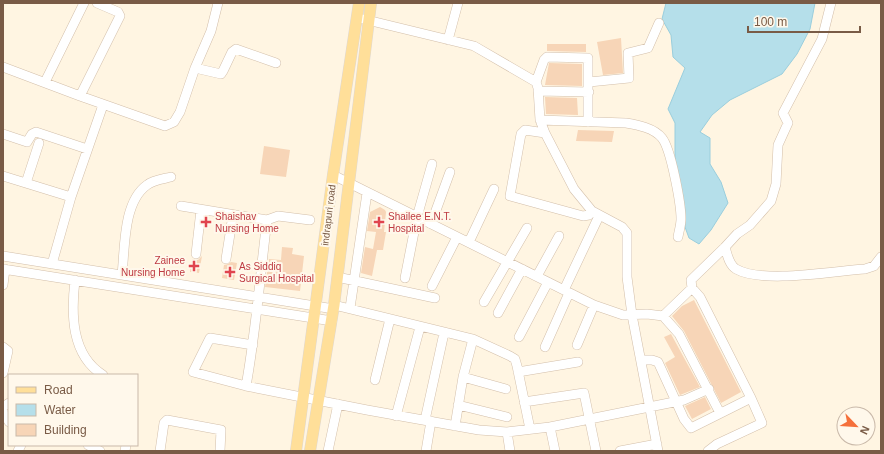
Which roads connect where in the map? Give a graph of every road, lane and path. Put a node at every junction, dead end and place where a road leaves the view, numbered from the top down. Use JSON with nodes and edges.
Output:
{"nodes":[{"id":1,"x":84,"y":3,"type":"edge"},
{"id":2,"x":97,"y":3,"type":"edge"},
{"id":3,"x":218,"y":3,"type":"edge"},
{"id":4,"x":359,"y":3,"type":"edge"},
{"id":5,"x":371,"y":3,"type":"edge"},
{"id":6,"x":458,"y":3,"type":"edge"},
{"id":7,"x":831,"y":3,"type":"edge"},
{"id":8,"x":357,"y":18,"type":"junction"},
{"id":9,"x":369,"y":20,"type":"junction"},
{"id":10,"x":659,"y":23,"type":"dead end"},
{"id":11,"x":448,"y":40,"type":"junction"},
{"id":12,"x":276,"y":63,"type":"dead end"},
{"id":13,"x":3,"y":67,"type":"edge"},
{"id":14,"x":195,"y":68,"type":"junction"},
{"id":15,"x":45,"y":82,"type":"junction"},
{"id":16,"x":589,"y":82,"type":"junction"},
{"id":17,"x":537,"y":87,"type":"junction"},
{"id":18,"x":589,"y":92,"type":"junction"},
{"id":19,"x":80,"y":96,"type":"junction"},
{"id":20,"x":103,"y":105,"type":"junction"},
{"id":21,"x":540,"y":120,"type":"junction"},
{"id":22,"x":588,"y":122,"type":"junction"},
{"id":23,"x":3,"y":134,"type":"edge"},
{"id":24,"x":545,"y":134,"type":"junction"},
{"id":25,"x":39,"y":143,"type":"dead end"},
{"id":26,"x":87,"y":149,"type":"junction"},
{"id":27,"x":432,"y":164,"type":"dead end"},
{"id":28,"x":450,"y":172,"type":"dead end"},
{"id":29,"x":333,"y":175,"type":"junction"},
{"id":30,"x":3,"y":176,"type":"edge"},
{"id":31,"x":171,"y":177,"type":"dead end"},
{"id":32,"x":26,"y":183,"type":"junction"},
{"id":33,"x":350,"y":184,"type":"junction"},
{"id":34,"x":494,"y":189,"type":"dead end"},
{"id":35,"x":367,"y":193,"type":"junction"},
{"id":36,"x":71,"y":197,"type":"junction"},
{"id":37,"x":181,"y":206,"type":"dead end"},
{"id":38,"x":201,"y":210,"type":"junction"},
{"id":39,"x":596,"y":214,"type":"junction"},
{"id":40,"x":233,"y":215,"type":"junction"},
{"id":41,"x":417,"y":217,"type":"junction"},
{"id":42,"x":267,"y":220,"type":"junction"},
{"id":43,"x":310,"y":220,"type":"dead end"},
{"id":44,"x":431,"y":224,"type":"junction"},
{"id":45,"x":528,"y":228,"type":"dead end"},
{"id":46,"x":559,"y":236,"type":"dead end"},
{"id":47,"x":458,"y":237,"type":"junction"},
{"id":48,"x":678,"y":237,"type":"dead end"},
{"id":49,"x":468,"y":242,"type":"junction"},
{"id":50,"x":725,"y":247,"type":"junction"},
{"id":51,"x":196,"y":254,"type":"dead end"},
{"id":52,"x":3,"y":256,"type":"edge"},
{"id":53,"x":881,"y":257,"type":"edge"},
{"id":54,"x":226,"y":259,"type":"dead end"},
{"id":55,"x":508,"y":262,"type":"junction"},
{"id":56,"x":52,"y":264,"type":"junction"},
{"id":57,"x":4,"y":269,"type":"edge"},
{"id":58,"x":522,"y":269,"type":"junction"},
{"id":59,"x":122,"y":275,"type":"junction"},
{"id":60,"x":537,"y":276,"type":"junction"},
{"id":61,"x":338,"y":277,"type":"junction"},
{"id":62,"x":404,"y":278,"type":"dead end"},
{"id":63,"x":75,"y":280,"type":"junction"},
{"id":64,"x":354,"y":280,"type":"junction"},
{"id":65,"x":548,"y":282,"type":"junction"},
{"id":66,"x":3,"y":285,"type":"edge"},
{"id":67,"x":432,"y":286,"type":"dead end"},
{"id":68,"x":692,"y":288,"type":"junction"},
{"id":69,"x":567,"y":292,"type":"junction"},
{"id":70,"x":257,"y":297,"type":"junction"},
{"id":71,"x":435,"y":298,"type":"dead end"},
{"id":72,"x":484,"y":302,"type":"dead end"},
{"id":73,"x":594,"y":305,"type":"junction"},
{"id":74,"x":316,"y":306,"type":"junction"},
{"id":75,"x":334,"y":307,"type":"junction"},
{"id":76,"x":350,"y":308,"type":"junction"},
{"id":77,"x":258,"y":310,"type":"junction"},
{"id":78,"x":498,"y":313,"type":"dead end"},
{"id":79,"x":632,"y":315,"type":"junction"},
{"id":80,"x":663,"y":316,"type":"junction"},
{"id":81,"x":315,"y":319,"type":"junction"},
{"id":82,"x":390,"y":319,"type":"junction"},
{"id":83,"x":332,"y":321,"type":"junction"},
{"id":84,"x":420,"y":327,"type":"junction"},
{"id":85,"x":444,"y":333,"type":"junction"},
{"id":86,"x":519,"y":337,"type":"dead end"},
{"id":87,"x":473,"y":339,"type":"junction"},
{"id":88,"x":577,"y":344,"type":"dead end"},
{"id":89,"x":253,"y":345,"type":"junction"},
{"id":90,"x":3,"y":347,"type":"edge"},
{"id":91,"x":545,"y":347,"type":"dead end"},
{"id":92,"x":641,"y":360,"type":"junction"},
{"id":93,"x":578,"y":362,"type":"dead end"},
{"id":94,"x":518,"y":372,"type":"junction"},
{"id":95,"x":3,"y":373,"type":"edge"},
{"id":96,"x":101,"y":374,"type":"edge"},
{"id":97,"x":463,"y":377,"type":"junction"},
{"id":98,"x":375,"y":380,"type":"dead end"},
{"id":99,"x":246,"y":386,"type":"junction"},
{"id":100,"x":506,"y":389,"type":"dead end"},
{"id":101,"x":709,"y":389,"type":"junction"},
{"id":102,"x":304,"y":398,"type":"junction"},
{"id":103,"x":751,"y":398,"type":"junction"},
{"id":104,"x":318,"y":401,"type":"junction"},
{"id":105,"x":676,"y":401,"type":"junction"},
{"id":106,"x":524,"y":402,"type":"junction"},
{"id":107,"x":338,"y":404,"type":"junction"},
{"id":108,"x":458,"y":405,"type":"junction"},
{"id":109,"x":650,"y":406,"type":"junction"},
{"id":110,"x":720,"y":413,"type":"junction"},
{"id":111,"x":396,"y":416,"type":"junction"},
{"id":112,"x":507,"y":417,"type":"dead end"},
{"id":113,"x":589,"y":418,"type":"junction"},
{"id":114,"x":428,"y":420,"type":"junction"},
{"id":115,"x":454,"y":426,"type":"junction"},
{"id":116,"x":550,"y":427,"type":"junction"},
{"id":117,"x":530,"y":429,"type":"junction"},
{"id":118,"x":507,"y":432,"type":"junction"},
{"id":119,"x":90,"y":446,"type":"edge"},
{"id":120,"x":658,"y":447,"type":"edge"},
{"id":121,"x":100,"y":451,"type":"edge"},
{"id":122,"x":160,"y":451,"type":"edge"},
{"id":123,"x":220,"y":451,"type":"edge"},
{"id":124,"x":296,"y":451,"type":"edge"},
{"id":125,"x":310,"y":451,"type":"edge"},
{"id":126,"x":328,"y":451,"type":"edge"},
{"id":127,"x":426,"y":451,"type":"edge"},
{"id":128,"x":510,"y":451,"type":"edge"},
{"id":129,"x":555,"y":451,"type":"edge"},
{"id":130,"x":596,"y":451,"type":"edge"},
{"id":131,"x":620,"y":451,"type":"edge"},
{"id":132,"x":708,"y":451,"type":"edge"}],
"edges":[{"from":1,"to":15,"type":"street"},
{"from":2,"to":19,"type":"street"},
{"from":3,"to":14,"type":"street"},
{"from":4,"to":8,"type":"main road","name":"indrapuri road"},
{"from":5,"to":9,"type":"main road","name":"indrapuri road"},
{"from":6,"to":11,"type":"street"},
{"from":7,"to":50,"type":"street"},
{"from":8,"to":9,"type":"street"},
{"from":8,"to":29,"type":"main road","name":"indrapuri road"},
{"from":9,"to":11,"type":"street"},
{"from":9,"to":33,"type":"main road","name":"indrapuri road"},
{"from":10,"to":16,"type":"street"},
{"from":11,"to":17,"type":"street"},
{"from":12,"to":14,"type":"street"},
{"from":13,"to":15,"type":"street"},
{"from":14,"to":20,"type":"street"},
{"from":15,"to":19,"type":"street"},
{"from":16,"to":17,"type":"street"},
{"from":16,"to":18,"type":"street"},
{"from":17,"to":18,"type":"street"},
{"from":17,"to":21,"type":"street"},
{"from":18,"to":22,"type":"street"},
{"from":19,"to":20,"type":"street"},
{"from":20,"to":26,"type":"street"},
{"from":21,"to":22,"type":"street"},
{"from":21,"to":24,"type":"street"},
{"from":22,"to":48,"type":"street"},
{"from":23,"to":26,"type":"street"},
{"from":24,"to":39,"type":"street"},
{"from":24,"to":39,"type":"street"},
{"from":25,"to":32,"type":"street"},
{"from":26,"to":36,"type":"street"},
{"from":27,"to":41,"type":"street"},
{"from":28,"to":44,"type":"street"},
{"from":29,"to":33,"type":"street"},
{"from":29,"to":74,"type":"main road","name":"indrapuri road"},
{"from":30,"to":32,"type":"street"},
{"from":31,"to":59,"type":"street"},
{"from":32,"to":36,"type":"street"},
{"from":33,"to":35,"type":"street"},
{"from":33,"to":61,"type":"main road","name":"indrapuri road"},
{"from":34,"to":49,"type":"street"},
{"from":35,"to":41,"type":"street"},
{"from":35,"to":64,"type":"street"},
{"from":36,"to":56,"type":"street"},
{"from":37,"to":38,"type":"street"},
{"from":38,"to":40,"type":"street"},
{"from":38,"to":51,"type":"street"},
{"from":39,"to":69,"type":"street"},
{"from":39,"to":79,"type":"street"},
{"from":40,"to":42,"type":"street"},
{"from":40,"to":54,"type":"street"},
{"from":41,"to":44,"type":"street"},
{"from":41,"to":62,"type":"street"},
{"from":42,"to":43,"type":"street"},
{"from":42,"to":70,"type":"street"},
{"from":44,"to":47,"type":"street"},
{"from":45,"to":55,"type":"street"},
{"from":46,"to":60,"type":"street"},
{"from":47,"to":49,"type":"street"},
{"from":47,"to":67,"type":"street"},
{"from":49,"to":55,"type":"street"},
{"from":50,"to":53,"type":"street"},
{"from":50,"to":68,"type":"street"},
{"from":52,"to":56,"type":"street"},
{"from":55,"to":58,"type":"street"},
{"from":55,"to":72,"type":"street"},
{"from":56,"to":59,"type":"street"},
{"from":57,"to":63,"type":"street"},
{"from":57,"to":66,"type":"street"},
{"from":58,"to":60,"type":"street"},
{"from":58,"to":78,"type":"street"},
{"from":59,"to":70,"type":"street"},
{"from":60,"to":65,"type":"street"},
{"from":61,"to":64,"type":"street"},
{"from":61,"to":75,"type":"main road","name":"indrapuri road"},
{"from":63,"to":77,"type":"street"},
{"from":63,"to":96,"type":"street"},
{"from":64,"to":71,"type":"street"},
{"from":64,"to":76,"type":"street"},
{"from":65,"to":69,"type":"street"},
{"from":65,"to":86,"type":"street"},
{"from":68,"to":80,"type":"street"},
{"from":68,"to":103,"type":"street"},
{"from":69,"to":73,"type":"street"},
{"from":69,"to":91,"type":"street"},
{"from":70,"to":74,"type":"street"},
{"from":70,"to":77,"type":"street"},
{"from":73,"to":79,"type":"street"},
{"from":73,"to":88,"type":"street"},
{"from":74,"to":75,"type":"street"},
{"from":74,"to":81,"type":"main road","name":"indrapuri road"},
{"from":75,"to":76,"type":"street"},
{"from":75,"to":83,"type":"main road","name":"indrapuri road"},
{"from":76,"to":82,"type":"street"},
{"from":77,"to":81,"type":"street"},
{"from":77,"to":89,"type":"street"},
{"from":79,"to":80,"type":"street"},
{"from":79,"to":92,"type":"street"},
{"from":80,"to":101,"type":"street"},
{"from":81,"to":83,"type":"street"},
{"from":81,"to":102,"type":"main road","name":"indrapuri road"},
{"from":82,"to":84,"type":"street"},
{"from":82,"to":98,"type":"street"},
{"from":83,"to":104,"type":"main road","name":"indrapuri road"},
{"from":84,"to":85,"type":"street"},
{"from":84,"to":111,"type":"street"},
{"from":85,"to":87,"type":"street"},
{"from":85,"to":114,"type":"street"},
{"from":87,"to":94,"type":"street"},
{"from":87,"to":97,"type":"street"},
{"from":89,"to":99,"type":"street"},
{"from":89,"to":99,"type":"street"},
{"from":90,"to":95,"type":"street"},
{"from":92,"to":105,"type":"street"},
{"from":92,"to":109,"type":"street"},
{"from":93,"to":94,"type":"street"},
{"from":94,"to":106,"type":"street"},
{"from":97,"to":100,"type":"street"},
{"from":97,"to":108,"type":"street"},
{"from":99,"to":102,"type":"street"},
{"from":101,"to":105,"type":"street"},
{"from":101,"to":110,"type":"street"},
{"from":102,"to":104,"type":"street"},
{"from":102,"to":124,"type":"main road","name":"indrapuri road"},
{"from":103,"to":110,"type":"street"},
{"from":103,"to":132,"type":"street"},
{"from":104,"to":107,"type":"street"},
{"from":104,"to":125,"type":"main road","name":"indrapuri road"},
{"from":105,"to":109,"type":"street"},
{"from":105,"to":110,"type":"street"},
{"from":106,"to":113,"type":"street"},
{"from":106,"to":117,"type":"street"},
{"from":107,"to":111,"type":"street"},
{"from":107,"to":126,"type":"street"},
{"from":108,"to":112,"type":"street"},
{"from":108,"to":115,"type":"street"},
{"from":109,"to":113,"type":"street"},
{"from":109,"to":120,"type":"street"},
{"from":111,"to":114,"type":"street"},
{"from":113,"to":116,"type":"street"},
{"from":113,"to":130,"type":"street"},
{"from":114,"to":115,"type":"street"},
{"from":114,"to":127,"type":"street"},
{"from":115,"to":118,"type":"street"},
{"from":116,"to":117,"type":"street"},
{"from":116,"to":129,"type":"street"},
{"from":117,"to":118,"type":"street"},
{"from":118,"to":128,"type":"street"},
{"from":119,"to":121,"type":"street"},
{"from":120,"to":131,"type":"street"},
{"from":122,"to":123,"type":"street"}]}
